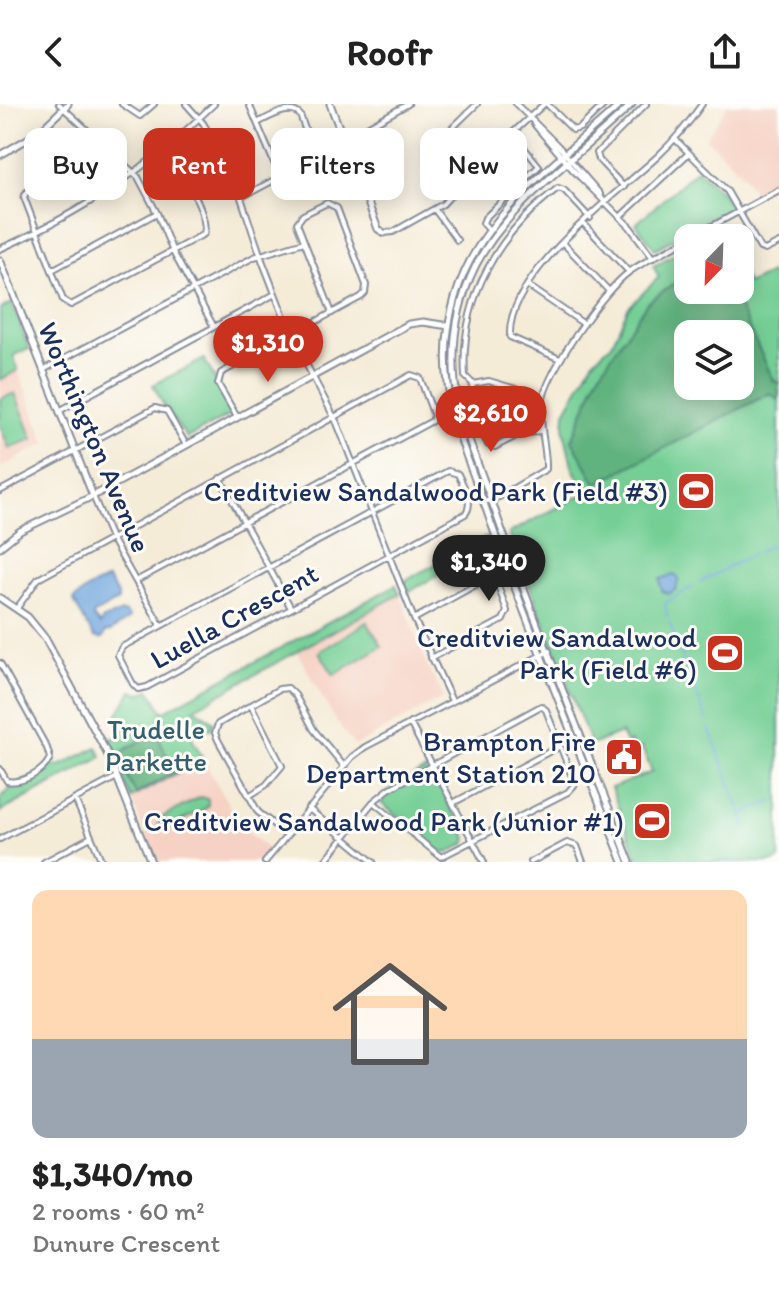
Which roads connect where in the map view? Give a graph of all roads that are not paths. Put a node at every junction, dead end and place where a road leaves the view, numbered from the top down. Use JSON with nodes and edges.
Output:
{"nodes":[{"id":1,"x":122,"y":104,"type":"edge"},
{"id":2,"x":154,"y":104,"type":"edge"},
{"id":3,"x":186,"y":104,"type":"edge"},
{"id":4,"x":214,"y":104,"type":"edge"},
{"id":5,"x":249,"y":104,"type":"edge"},
{"id":6,"x":330,"y":104,"type":"edge"},
{"id":7,"x":408,"y":104,"type":"edge"},
{"id":8,"x":477,"y":104,"type":"edge"},
{"id":9,"x":516,"y":104,"type":"edge"},
{"id":10,"x":546,"y":104,"type":"edge"},
{"id":11,"x":605,"y":104,"type":"edge"},
{"id":12,"x":632,"y":104,"type":"edge"},
{"id":13,"x":646,"y":104,"type":"edge"},
{"id":14,"x":702,"y":104,"type":"edge"},
{"id":15,"x":619,"y":105,"type":"edge"},
{"id":16,"x":64,"y":106,"type":"edge"},
{"id":17,"x":199,"y":118,"type":"junction"},
{"id":18,"x":529,"y":118,"type":"junction"},
{"id":19,"x":257,"y":123,"type":"junction"},
{"id":20,"x":87,"y":128,"type":"edge"},
{"id":21,"x":189,"y":128,"type":"edge"},
{"id":22,"x":206,"y":128,"type":"edge"},
{"id":23,"x":305,"y":128,"type":"edge"},
{"id":24,"x":339,"y":128,"type":"edge"},
{"id":25,"x":365,"y":128,"type":"edge"},
{"id":26,"x":452,"y":128,"type":"edge"},
{"id":27,"x":518,"y":128,"type":"edge"},
{"id":28,"x":580,"y":128,"type":"junction"},
{"id":29,"x":586,"y":136,"type":"junction"},
{"id":30,"x":675,"y":139,"type":"junction"},
{"id":31,"x":527,"y":151,"type":"edge"},
{"id":32,"x":689,"y":153,"type":"junction"},
{"id":33,"x":0,"y":155,"type":"edge"},
{"id":34,"x":271,"y":156,"type":"edge"},
{"id":35,"x":564,"y":156,"type":"junction"},
{"id":36,"x":570,"y":162,"type":"junction"},
{"id":37,"x":127,"y":166,"type":"edge"},
{"id":38,"x":539,"y":166,"type":"junction"},
{"id":39,"x":143,"y":167,"type":"edge"},
{"id":40,"x":134,"y":173,"type":"junction"},
{"id":41,"x":546,"y":173,"type":"junction"},
{"id":42,"x":624,"y":187,"type":"junction"},
{"id":43,"x":779,"y":190,"type":"edge"},
{"id":44,"x":25,"y":200,"type":"edge"},
{"id":45,"x":195,"y":200,"type":"edge"},
{"id":46,"x":243,"y":200,"type":"edge"},
{"id":47,"x":367,"y":200,"type":"edge"},
{"id":48,"x":445,"y":200,"type":"edge"},
{"id":49,"x":607,"y":203,"type":"junction"},
{"id":50,"x":435,"y":210,"type":"junction"},
{"id":51,"x":740,"y":211,"type":"junction"},
{"id":52,"x":157,"y":213,"type":"junction"},
{"id":53,"x":620,"y":217,"type":"junction"},
{"id":54,"x":590,"y":218,"type":"junction"},
{"id":55,"x":583,"y":224,"type":"junction"},
{"id":56,"x":716,"y":224,"type":"edge"},
{"id":57,"x":489,"y":230,"type":"junction"},
{"id":58,"x":37,"y":232,"type":"junction"},
{"id":59,"x":384,"y":233,"type":"joint"},
{"id":60,"x":457,"y":240,"type":"dead end"},
{"id":61,"x":304,"y":242,"type":"junction"},
{"id":62,"x":563,"y":243,"type":"junction"},
{"id":63,"x":779,"y":243,"type":"edge"},
{"id":64,"x":674,"y":247,"type":"edge"},
{"id":65,"x":0,"y":249,"type":"edge"},
{"id":66,"x":173,"y":252,"type":"junction"},
{"id":67,"x":260,"y":254,"type":"junction"},
{"id":68,"x":653,"y":258,"type":"junction"},
{"id":69,"x":0,"y":260,"type":"edge"},
{"id":70,"x":52,"y":270,"type":"junction"},
{"id":71,"x":629,"y":272,"type":"junction"},
{"id":72,"x":527,"y":285,"type":"junction"},
{"id":73,"x":193,"y":290,"type":"junction"},
{"id":74,"x":609,"y":291,"type":"junction"},
{"id":75,"x":275,"y":294,"type":"junction"},
{"id":76,"x":332,"y":313,"type":"junction"},
{"id":77,"x":585,"y":325,"type":"junction"},
{"id":78,"x":449,"y":326,"type":"junction"},
{"id":79,"x":214,"y":327,"type":"junction"},
{"id":80,"x":456,"y":328,"type":"junction"},
{"id":81,"x":291,"y":335,"type":"junction"},
{"id":82,"x":560,"y":359,"type":"junction"},
{"id":83,"x":43,"y":370,"type":"junction"},
{"id":84,"x":313,"y":376,"type":"junction"},
{"id":85,"x":473,"y":384,"type":"junction"},
{"id":86,"x":543,"y":397,"type":"junction"},
{"id":87,"x":59,"y":411,"type":"junction"},
{"id":88,"x":237,"y":417,"type":"junction"},
{"id":89,"x":334,"y":417,"type":"junction"},
{"id":90,"x":540,"y":431,"type":"junction"},
{"id":91,"x":186,"y":445,"type":"junction"},
{"id":92,"x":75,"y":451,"type":"junction"},
{"id":93,"x":353,"y":463,"type":"junction"},
{"id":94,"x":220,"y":478,"type":"junction"},
{"id":95,"x":0,"y":491,"type":"edge"},
{"id":96,"x":93,"y":496,"type":"junction"},
{"id":97,"x":491,"y":499,"type":"junction"},
{"id":98,"x":484,"y":502,"type":"junction"},
{"id":99,"x":372,"y":512,"type":"junction"},
{"id":100,"x":244,"y":522,"type":"junction"},
{"id":101,"x":111,"y":538,"type":"junction"},
{"id":102,"x":0,"y":547,"type":"edge"},
{"id":103,"x":389,"y":555,"type":"junction"},
{"id":104,"x":269,"y":568,"type":"junction"},
{"id":105,"x":136,"y":581,"type":"junction"},
{"id":106,"x":0,"y":598,"type":"edge"},
{"id":107,"x":17,"y":608,"type":"junction"},
{"id":108,"x":291,"y":608,"type":"junction"},
{"id":109,"x":414,"y":619,"type":"junction"},
{"id":110,"x":161,"y":626,"type":"junction"},
{"id":111,"x":549,"y":651,"type":"junction"},
{"id":112,"x":540,"y":654,"type":"junction"},
{"id":113,"x":431,"y":658,"type":"junction"},
{"id":114,"x":0,"y":663,"type":"edge"},
{"id":115,"x":452,"y":701,"type":"junction"},
{"id":116,"x":251,"y":705,"type":"junction"},
{"id":117,"x":410,"y":723,"type":"junction"},
{"id":118,"x":560,"y":745,"type":"junction"},
{"id":119,"x":432,"y":764,"type":"junction"},
{"id":120,"x":343,"y":765,"type":"junction"},
{"id":121,"x":0,"y":769,"type":"edge"},
{"id":122,"x":117,"y":777,"type":"junction"},
{"id":123,"x":249,"y":796,"type":"junction"},
{"id":124,"x":75,"y":799,"type":"junction"},
{"id":125,"x":373,"y":802,"type":"junction"},
{"id":126,"x":453,"y":803,"type":"junction"},
{"id":127,"x":308,"y":808,"type":"junction"},
{"id":128,"x":287,"y":835,"type":"junction"},
{"id":129,"x":91,"y":836,"type":"junction"},
{"id":130,"x":343,"y":838,"type":"junction"},
{"id":131,"x":0,"y":839,"type":"edge"},
{"id":132,"x":473,"y":842,"type":"junction"},
{"id":133,"x":535,"y":861,"type":"edge"},
{"id":134,"x":44,"y":862,"type":"edge"},
{"id":135,"x":102,"y":862,"type":"edge"},
{"id":136,"x":151,"y":862,"type":"edge"},
{"id":137,"x":265,"y":862,"type":"edge"},
{"id":138,"x":324,"y":862,"type":"edge"},
{"id":139,"x":373,"y":862,"type":"edge"},
{"id":140,"x":484,"y":862,"type":"edge"},
{"id":141,"x":583,"y":862,"type":"edge"},
{"id":142,"x":623,"y":862,"type":"edge"},
{"id":143,"x":630,"y":862,"type":"edge"}],
"edges":[{"from":1,"to":2,"type":"street"},
{"from":3,"to":17,"type":"street"},
{"from":4,"to":17,"type":"street"},
{"from":5,"to":19,"type":"street"},
{"from":6,"to":24,"type":"main road"},
{"from":7,"to":25,"type":"street"},
{"from":8,"to":26,"type":"street"},
{"from":9,"to":18,"type":"street"},
{"from":10,"to":18,"type":"street"},
{"from":10,"to":28,"type":"street"},
{"from":11,"to":28,"type":"street"},
{"from":12,"to":36,"type":"main road"},
{"from":13,"to":42,"type":"street"},
{"from":14,"to":30,"type":"street"},
{"from":15,"to":29,"type":"main road"},
{"from":16,"to":20,"type":"street"},
{"from":16,"to":33,"type":"main road"},
{"from":17,"to":21,"type":"street"},
{"from":17,"to":22,"type":"street"},
{"from":18,"to":27,"type":"street"},
{"from":18,"to":35,"type":"street"},
{"from":19,"to":23,"type":"street"},
{"from":19,"to":34,"type":"street"},
{"from":28,"to":29,"type":"street"},
{"from":29,"to":35,"type":"main road"},
{"from":30,"to":32,"type":"street"},
{"from":30,"to":42,"type":"street"},
{"from":31,"to":38,"type":"street"},
{"from":32,"to":51,"type":"street"},
{"from":32,"to":53,"type":"street"},
{"from":35,"to":36,"type":"street"},
{"from":35,"to":41,"type":"main road"},
{"from":36,"to":49,"type":"street"},
{"from":36,"to":80,"type":"main road"},
{"from":37,"to":40,"type":"street"},
{"from":38,"to":41,"type":"street"},
{"from":38,"to":57,"type":"street"},
{"from":39,"to":40,"type":"street"},
{"from":40,"to":52,"type":"street"},
{"from":40,"to":58,"type":"street"},
{"from":41,"to":57,"type":"main road"},
{"from":42,"to":49,"type":"street"},
{"from":43,"to":51,"type":"street"},
{"from":44,"to":58,"type":"street"},
{"from":45,"to":66,"type":"street"},
{"from":46,"to":67,"type":"street"},
{"from":47,"to":59,"type":"main road"},
{"from":48,"to":50,"type":"street"},
{"from":49,"to":53,"type":"street"},
{"from":49,"to":54,"type":"street"},
{"from":50,"to":59,"type":"street"},
{"from":50,"to":60,"type":"street"},
{"from":51,"to":56,"type":"street"},
{"from":51,"to":63,"type":"street"},
{"from":52,"to":66,"type":"street"},
{"from":52,"to":70,"type":"street"},
{"from":53,"to":68,"type":"street"},
{"from":54,"to":55,"type":"street"},
{"from":54,"to":85,"type":"street"},
{"from":55,"to":62,"type":"street"},
{"from":55,"to":71,"type":"street"},
{"from":57,"to":78,"type":"main road"},
{"from":58,"to":65,"type":"street"},
{"from":58,"to":70,"type":"street"},
{"from":61,"to":67,"type":"street"},
{"from":61,"to":76,"type":"street"},
{"from":61,"to":76,"type":"street"},
{"from":62,"to":72,"type":"street"},
{"from":62,"to":74,"type":"street"},
{"from":64,"to":68,"type":"street"},
{"from":66,"to":70,"type":"street"},
{"from":66,"to":73,"type":"street"},
{"from":67,"to":73,"type":"street"},
{"from":67,"to":75,"type":"street"},
{"from":68,"to":71,"type":"street"},
{"from":69,"to":83,"type":"main road","name":"Worthington Avenue"},
{"from":71,"to":74,"type":"street"},
{"from":72,"to":77,"type":"street"},
{"from":72,"to":82,"type":"street"},
{"from":73,"to":79,"type":"street"},
{"from":73,"to":83,"type":"street"},
{"from":74,"to":77,"type":"street"},
{"from":75,"to":79,"type":"street"},
{"from":75,"to":81,"type":"street"},
{"from":76,"to":81,"type":"street"},
{"from":77,"to":82,"type":"street"},
{"from":78,"to":80,"type":"main road"},
{"from":78,"to":84,"type":"main road"},
{"from":78,"to":98,"type":"main road"},
{"from":79,"to":87,"type":"street"},
{"from":80,"to":97,"type":"main road"},
{"from":81,"to":84,"type":"street"},
{"from":81,"to":88,"type":"street"},
{"from":82,"to":86,"type":"street"},
{"from":83,"to":87,"type":"main road","name":"Worthington Avenue"},
{"from":84,"to":88,"type":"main road"},
{"from":84,"to":89,"type":"street"},
{"from":85,"to":86,"type":"street"},
{"from":85,"to":90,"type":"street"},
{"from":86,"to":90,"type":"street"},
{"from":87,"to":92,"type":"main road","name":"Worthington Avenue"},
{"from":88,"to":91,"type":"main road"},
{"from":89,"to":93,"type":"street"},
{"from":89,"to":93,"type":"street"},
{"from":89,"to":94,"type":"street"},
{"from":90,"to":97,"type":"street"},
{"from":91,"to":92,"type":"street"},
{"from":91,"to":96,"type":"main road"},
{"from":92,"to":95,"type":"street"},
{"from":92,"to":96,"type":"main road","name":"Worthington Avenue"},
{"from":93,"to":99,"type":"street"},
{"from":93,"to":100,"type":"street"},
{"from":94,"to":100,"type":"street"},
{"from":94,"to":101,"type":"street"},
{"from":96,"to":101,"type":"street","name":"Worthington Avenue"},
{"from":96,"to":102,"type":"main road"},
{"from":97,"to":98,"type":"street"},
{"from":97,"to":111,"type":"main road"},
{"from":98,"to":112,"type":"main road"},
{"from":99,"to":103,"type":"street"},
{"from":99,"to":103,"type":"street","name":"Luella Crescent"},
{"from":99,"to":104,"type":"street","name":"Luella Crescent"},
{"from":100,"to":104,"type":"street"},
{"from":100,"to":105,"type":"street"},
{"from":101,"to":105,"type":"street","name":"Worthington Avenue"},
{"from":101,"to":107,"type":"street"},
{"from":103,"to":108,"type":"street","name":"Luella Crescent"},
{"from":103,"to":109,"type":"street"},
{"from":104,"to":108,"type":"street"},
{"from":104,"to":110,"type":"street","name":"Luella Crescent"},
{"from":105,"to":110,"type":"street","name":"Worthington Avenue"},
{"from":106,"to":107,"type":"main road"},
{"from":107,"to":122,"type":"main road"},
{"from":108,"to":110,"type":"street","name":"Luella Crescent"},
{"from":109,"to":113,"type":"street"},
{"from":109,"to":113,"type":"street"},
{"from":111,"to":112,"type":"street"},
{"from":111,"to":143,"type":"main road"},
{"from":112,"to":115,"type":"street"},
{"from":112,"to":142,"type":"main road"},
{"from":113,"to":115,"type":"street"},
{"from":114,"to":121,"type":"street"},
{"from":115,"to":117,"type":"street"},
{"from":116,"to":120,"type":"street"},
{"from":116,"to":123,"type":"street"},
{"from":116,"to":123,"type":"street"},
{"from":117,"to":119,"type":"street"},
{"from":117,"to":120,"type":"street"},
{"from":118,"to":119,"type":"street"},
{"from":118,"to":126,"type":"street"},
{"from":118,"to":132,"type":"street"},
{"from":119,"to":125,"type":"street"},
{"from":119,"to":126,"type":"street"},
{"from":120,"to":127,"type":"street"},
{"from":122,"to":124,"type":"street"},
{"from":122,"to":136,"type":"main road"},
{"from":123,"to":128,"type":"street"},
{"from":124,"to":129,"type":"street"},
{"from":124,"to":131,"type":"street"},
{"from":125,"to":130,"type":"street"},
{"from":125,"to":132,"type":"street"},
{"from":126,"to":132,"type":"street"},
{"from":127,"to":128,"type":"street"},
{"from":127,"to":130,"type":"street"},
{"from":128,"to":137,"type":"street"},
{"from":129,"to":134,"type":"street"},
{"from":129,"to":135,"type":"street"},
{"from":130,"to":138,"type":"street"},
{"from":130,"to":139,"type":"street"},
{"from":132,"to":140,"type":"street"},
{"from":133,"to":141,"type":"street"}]}
